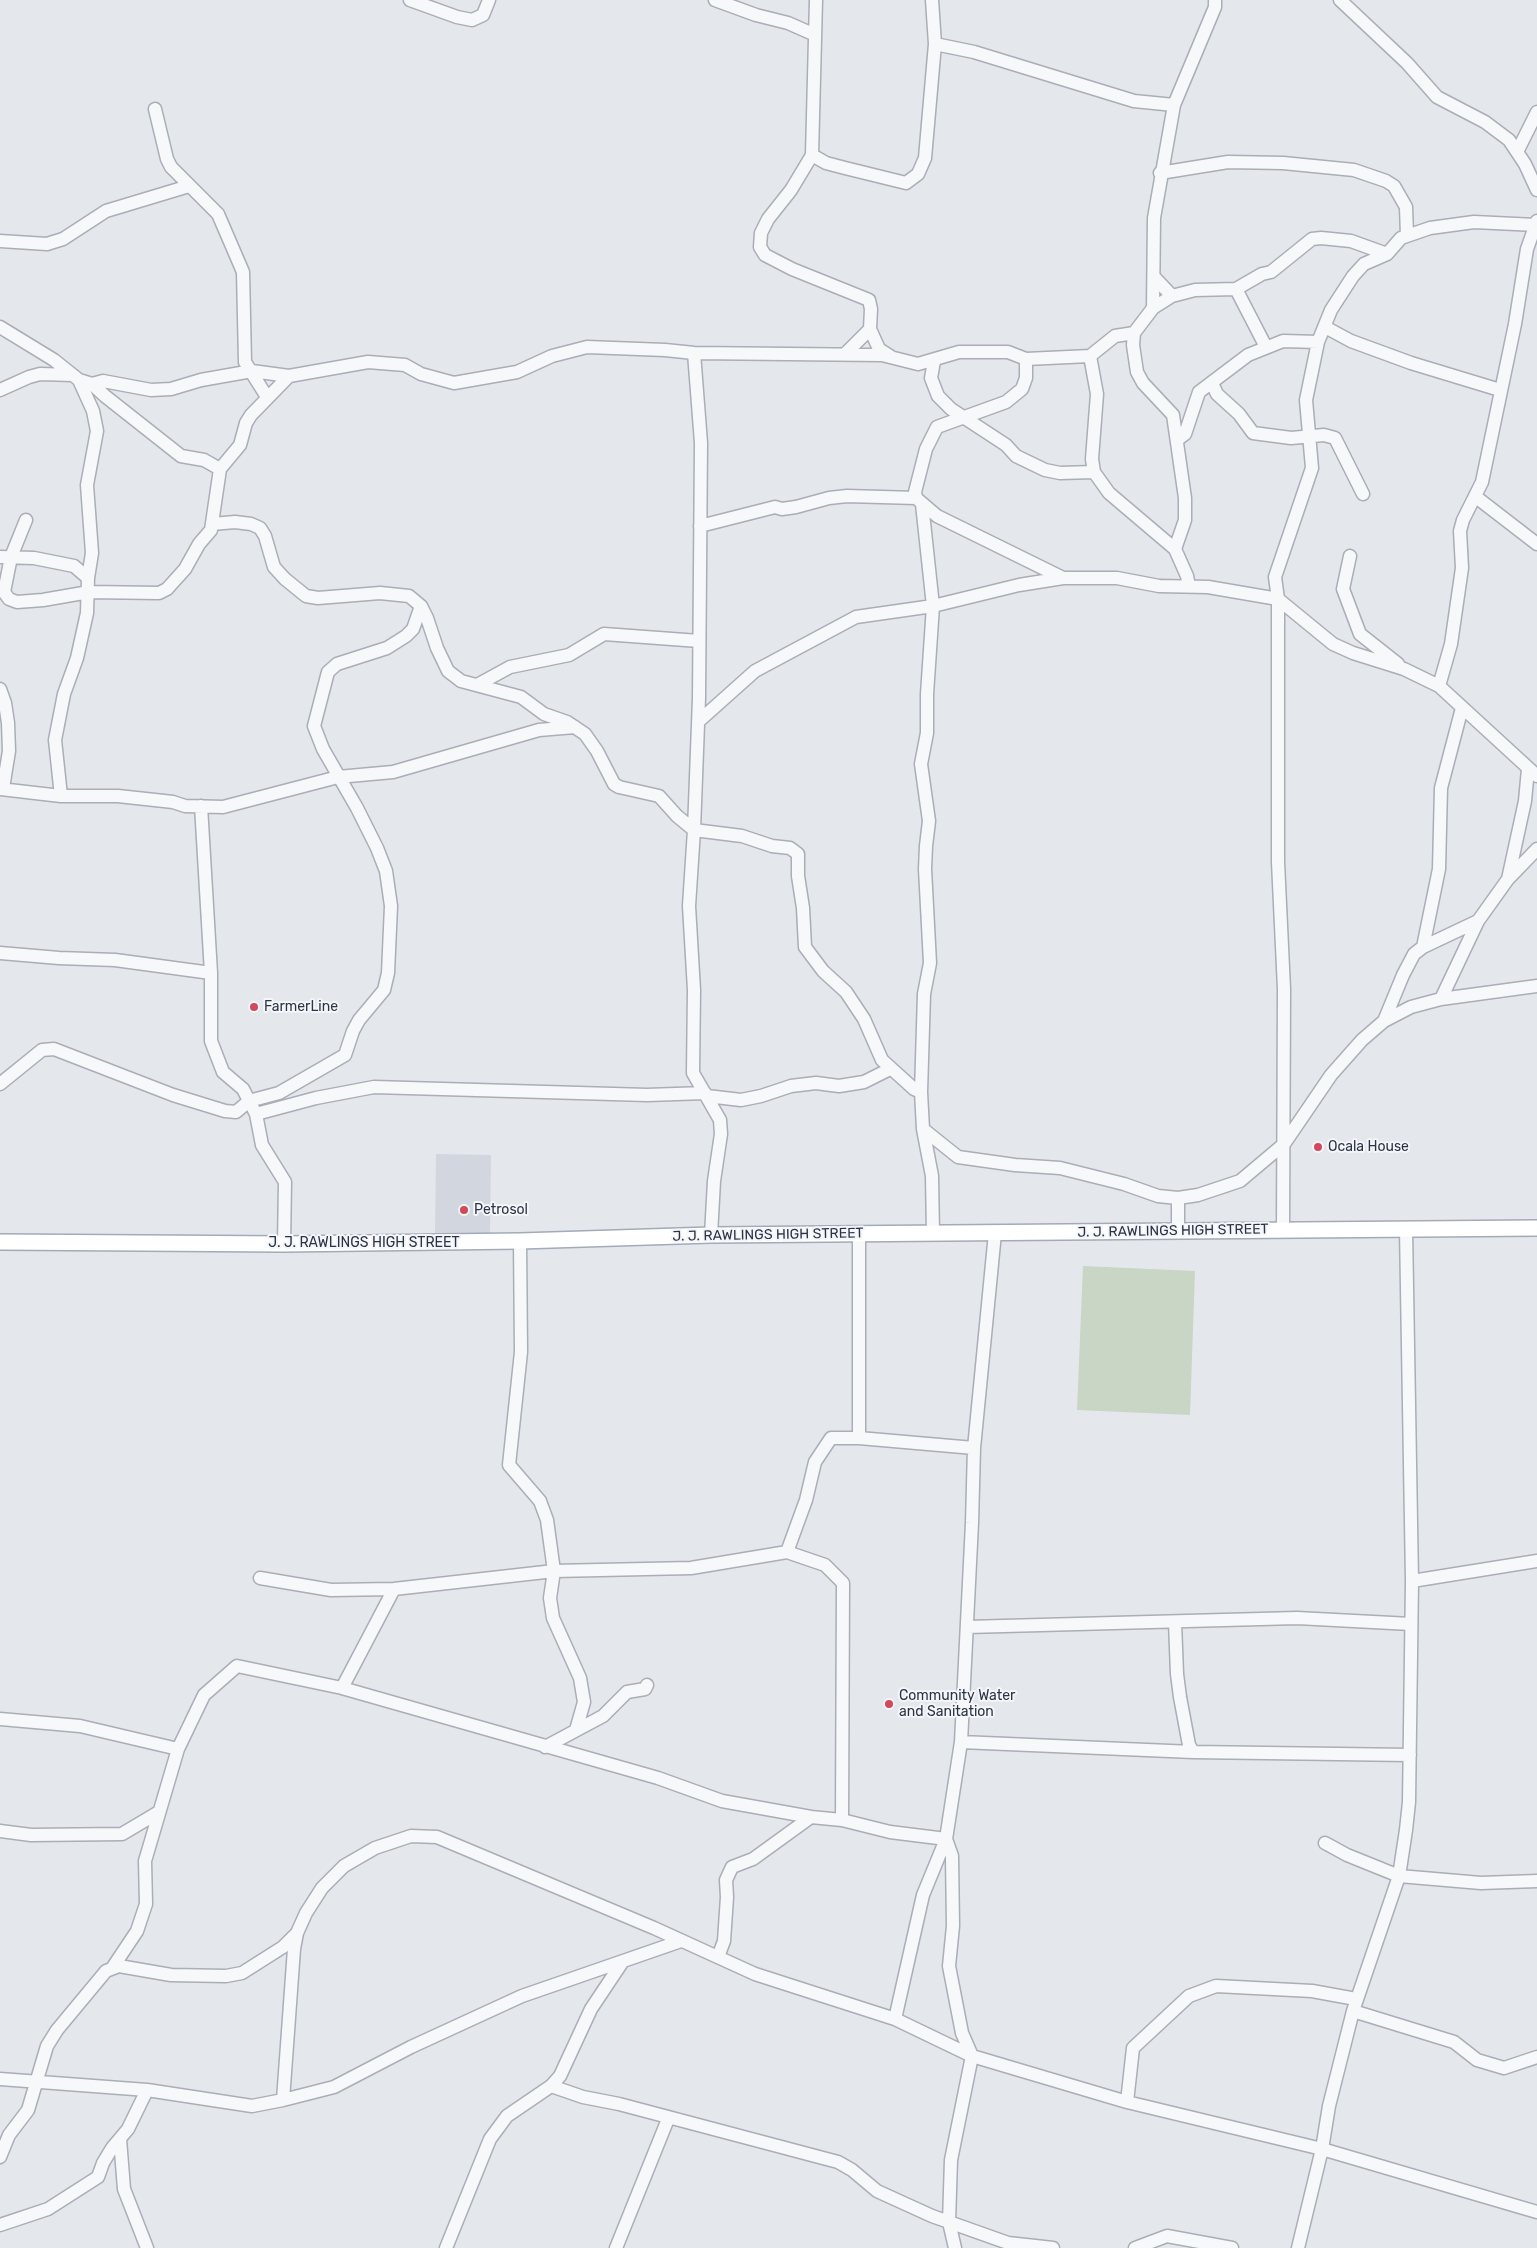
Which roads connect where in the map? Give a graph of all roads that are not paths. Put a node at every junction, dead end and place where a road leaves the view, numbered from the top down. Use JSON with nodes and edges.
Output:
{"nodes":[{"id":1,"x":410,"y":0,"type":"edge"},
{"id":2,"x":489,"y":0,"type":"edge"},
{"id":3,"x":715,"y":0,"type":"edge"},
{"id":4,"x":816,"y":0,"type":"edge"},
{"id":5,"x":932,"y":0,"type":"edge"},
{"id":6,"x":1215,"y":0,"type":"edge"},
{"id":7,"x":1340,"y":0,"type":"edge"},
{"id":8,"x":813,"y":34,"type":"junction"},
{"id":9,"x":935,"y":44,"type":"junction"},
{"id":10,"x":1174,"y":105,"type":"junction"},
{"id":11,"x":155,"y":109,"type":"dead end"},
{"id":12,"x":1537,"y":112,"type":"edge"},
{"id":13,"x":1517,"y":152,"type":"junction"},
{"id":14,"x":812,"y":155,"type":"junction"},
{"id":15,"x":1160,"y":173,"type":"junction"},
{"id":16,"x":190,"y":186,"type":"junction"},
{"id":17,"x":1537,"y":190,"type":"edge"},
{"id":18,"x":1537,"y":223,"type":"edge"},
{"id":19,"x":1407,"y":236,"type":"junction"},
{"id":20,"x":0,"y":241,"type":"edge"},
{"id":21,"x":1532,"y":249,"type":"edge"},
{"id":22,"x":1388,"y":254,"type":"junction"},
{"id":23,"x":1154,"y":277,"type":"junction"},
{"id":24,"x":1236,"y":289,"type":"junction"},
{"id":25,"x":1172,"y":296,"type":"junction"},
{"id":26,"x":1153,"y":308,"type":"junction"},
{"id":27,"x":0,"y":327,"type":"edge"},
{"id":28,"x":1324,"y":327,"type":"junction"},
{"id":29,"x":870,"y":329,"type":"junction"},
{"id":30,"x":1134,"y":333,"type":"junction"},
{"id":31,"x":1318,"y":342,"type":"junction"},
{"id":32,"x":1266,"y":347,"type":"junction"},
{"id":33,"x":694,"y":353,"type":"junction"},
{"id":34,"x":845,"y":354,"type":"junction"},
{"id":35,"x":1090,"y":356,"type":"junction"},
{"id":36,"x":892,"y":358,"type":"junction"},
{"id":37,"x":1026,"y":359,"type":"junction"},
{"id":38,"x":934,"y":361,"type":"junction"},
{"id":39,"x":252,"y":371,"type":"junction"},
{"id":40,"x":289,"y":376,"type":"junction"},
{"id":41,"x":76,"y":377,"type":"junction"},
{"id":42,"x":1212,"y":383,"type":"junction"},
{"id":43,"x":92,"y":384,"type":"junction"},
{"id":44,"x":0,"y":390,"type":"edge"},
{"id":45,"x":1500,"y":390,"type":"junction"},
{"id":46,"x":267,"y":397,"type":"junction"},
{"id":47,"x":963,"y":416,"type":"junction"},
{"id":48,"x":1308,"y":437,"type":"junction"},
{"id":49,"x":1177,"y":440,"type":"junction"},
{"id":50,"x":220,"y":469,"type":"junction"},
{"id":51,"x":1094,"y":472,"type":"junction"},
{"id":52,"x":1363,"y":494,"type":"dead end"},
{"id":53,"x":1476,"y":497,"type":"junction"},
{"id":54,"x":919,"y":501,"type":"junction"},
{"id":55,"x":26,"y":520,"type":"dead end"},
{"id":56,"x":212,"y":524,"type":"junction"},
{"id":57,"x":700,"y":526,"type":"junction"},
{"id":58,"x":1537,"y":544,"type":"edge"},
{"id":59,"x":1175,"y":549,"type":"junction"},
{"id":60,"x":1350,"y":556,"type":"dead end"},
{"id":61,"x":6,"y":557,"type":"edge"},
{"id":62,"x":88,"y":578,"type":"junction"},
{"id":63,"x":1063,"y":578,"type":"junction"},
{"id":64,"x":1189,"y":586,"type":"junction"},
{"id":65,"x":89,"y":592,"type":"junction"},
{"id":66,"x":1278,"y":599,"type":"junction"},
{"id":67,"x":420,"y":606,"type":"junction"},
{"id":68,"x":933,"y":606,"type":"junction"},
{"id":69,"x":413,"y":629,"type":"junction"},
{"id":70,"x":432,"y":633,"type":"junction"},
{"id":71,"x":1360,"y":634,"type":"junction"},
{"id":72,"x":700,"y":641,"type":"junction"},
{"id":73,"x":1353,"y":653,"type":"junction"},
{"id":74,"x":1404,"y":669,"type":"junction"},
{"id":75,"x":476,"y":685,"type":"junction"},
{"id":76,"x":1439,"y":686,"type":"junction"},
{"id":77,"x":0,"y":689,"type":"edge"},
{"id":78,"x":1462,"y":708,"type":"junction"},
{"id":79,"x":698,"y":721,"type":"junction"},
{"id":80,"x":575,"y":727,"type":"junction"},
{"id":81,"x":1532,"y":773,"type":"edge"},
{"id":82,"x":338,"y":777,"type":"junction"},
{"id":83,"x":2,"y":789,"type":"edge"},
{"id":84,"x":61,"y":796,"type":"junction"},
{"id":85,"x":201,"y":806,"type":"junction"},
{"id":86,"x":694,"y":830,"type":"junction"},
{"id":87,"x":1537,"y":849,"type":"edge"},
{"id":88,"x":1508,"y":879,"type":"junction"},
{"id":89,"x":1478,"y":921,"type":"junction"},
{"id":90,"x":1423,"y":947,"type":"junction"},
{"id":91,"x":0,"y":953,"type":"edge"},
{"id":92,"x":210,"y":973,"type":"junction"},
{"id":93,"x":1537,"y":986,"type":"edge"},
{"id":94,"x":1441,"y":999,"type":"junction"},
{"id":95,"x":1384,"y":1021,"type":"junction"},
{"id":96,"x":890,"y":1069,"type":"junction"},
{"id":97,"x":0,"y":1084,"type":"edge"},
{"id":98,"x":921,"y":1092,"type":"junction"},
{"id":99,"x":706,"y":1094,"type":"junction"},
{"id":100,"x":249,"y":1101,"type":"junction"},
{"id":101,"x":256,"y":1114,"type":"junction"},
{"id":102,"x":923,"y":1129,"type":"junction"},
{"id":103,"x":1284,"y":1144,"type":"junction"},
{"id":104,"x":1178,"y":1198,"type":"junction"},
{"id":105,"x":1537,"y":1228,"type":"edge"},
{"id":106,"x":1406,"y":1229,"type":"junction"},
{"id":107,"x":1283,"y":1230,"type":"junction"},
{"id":108,"x":1178,"y":1231,"type":"junction"},
{"id":109,"x":932,"y":1233,"type":"junction"},
{"id":110,"x":995,"y":1233,"type":"junction"},
{"id":111,"x":860,"y":1234,"type":"junction"},
{"id":112,"x":711,"y":1235,"type":"junction"},
{"id":113,"x":520,"y":1241,"type":"junction"},
{"id":114,"x":0,"y":1242,"type":"edge"},
{"id":115,"x":284,"y":1244,"type":"junction"},
{"id":116,"x":859,"y":1438,"type":"junction"},
{"id":117,"x":974,"y":1448,"type":"junction"},
{"id":118,"x":787,"y":1552,"type":"junction"},
{"id":119,"x":1537,"y":1561,"type":"edge"},
{"id":120,"x":554,"y":1571,"type":"junction"},
{"id":121,"x":260,"y":1578,"type":"dead end"},
{"id":122,"x":1412,"y":1581,"type":"junction"},
{"id":123,"x":394,"y":1589,"type":"junction"},
{"id":124,"x":1175,"y":1622,"type":"junction"},
{"id":125,"x":1411,"y":1624,"type":"junction"},
{"id":126,"x":967,"y":1627,"type":"junction"},
{"id":127,"x":647,"y":1685,"type":"dead end"},
{"id":128,"x":342,"y":1688,"type":"junction"},
{"id":129,"x":584,"y":1702,"type":"junction"},
{"id":130,"x":603,"y":1716,"type":"junction"},
{"id":131,"x":0,"y":1719,"type":"edge"},
{"id":132,"x":576,"y":1730,"type":"junction"},
{"id":133,"x":961,"y":1742,"type":"junction"},
{"id":134,"x":545,"y":1747,"type":"junction"},
{"id":135,"x":178,"y":1749,"type":"junction"},
{"id":136,"x":1193,"y":1752,"type":"junction"},
{"id":137,"x":1410,"y":1755,"type":"junction"},
{"id":138,"x":160,"y":1812,"type":"junction"},
{"id":139,"x":810,"y":1817,"type":"junction"},
{"id":140,"x":842,"y":1820,"type":"junction"},
{"id":141,"x":0,"y":1832,"type":"edge"},
{"id":142,"x":946,"y":1839,"type":"junction"},
{"id":143,"x":1325,"y":1843,"type":"dead end"},
{"id":144,"x":1399,"y":1876,"type":"junction"},
{"id":145,"x":1537,"y":1881,"type":"edge"},
{"id":146,"x":297,"y":1933,"type":"junction"},
{"id":147,"x":681,"y":1941,"type":"junction"},
{"id":148,"x":718,"y":1957,"type":"junction"},
{"id":149,"x":622,"y":1961,"type":"junction"},
{"id":150,"x":113,"y":1967,"type":"junction"},
{"id":151,"x":1354,"y":2005,"type":"junction"},
{"id":152,"x":895,"y":2019,"type":"junction"},
{"id":153,"x":972,"y":2056,"type":"junction"},
{"id":154,"x":1537,"y":2057,"type":"edge"},
{"id":155,"x":0,"y":2079,"type":"edge"},
{"id":156,"x":36,"y":2082,"type":"junction"},
{"id":157,"x":551,"y":2086,"type":"junction"},
{"id":158,"x":147,"y":2090,"type":"junction"},
{"id":159,"x":283,"y":2100,"type":"junction"},
{"id":160,"x":1127,"y":2102,"type":"junction"},
{"id":161,"x":668,"y":2118,"type":"junction"},
{"id":162,"x":120,"y":2139,"type":"junction"},
{"id":163,"x":1322,"y":2148,"type":"junction"},
{"id":164,"x":0,"y":2157,"type":"edge"},
{"id":165,"x":1537,"y":2212,"type":"edge"},
{"id":166,"x":1,"y":2221,"type":"edge"},
{"id":167,"x":949,"y":2222,"type":"junction"},
{"id":168,"x":147,"y":2248,"type":"edge"},
{"id":169,"x":446,"y":2248,"type":"edge"},
{"id":170,"x":616,"y":2248,"type":"edge"},
{"id":171,"x":955,"y":2248,"type":"edge"},
{"id":172,"x":1053,"y":2248,"type":"edge"},
{"id":173,"x":1135,"y":2248,"type":"edge"},
{"id":174,"x":1232,"y":2248,"type":"edge"},
{"id":175,"x":1298,"y":2248,"type":"edge"}],
"edges":[{"from":1,"to":2,"type":"street"},
{"from":3,"to":8,"type":"street"},
{"from":4,"to":8,"type":"street"},
{"from":5,"to":9,"type":"street"},
{"from":6,"to":10,"type":"street"},
{"from":7,"to":13,"type":"street"},
{"from":8,"to":14,"type":"street"},
{"from":9,"to":10,"type":"street"},
{"from":9,"to":14,"type":"street"},
{"from":10,"to":15,"type":"street"},
{"from":11,"to":16,"type":"street"},
{"from":12,"to":13,"type":"street"},
{"from":13,"to":17,"type":"street"},
{"from":14,"to":29,"type":"street"},
{"from":15,"to":19,"type":"street"},
{"from":15,"to":23,"type":"street"},
{"from":16,"to":20,"type":"street"},
{"from":16,"to":39,"type":"street"},
{"from":18,"to":19,"type":"street"},
{"from":18,"to":21,"type":"street"},
{"from":19,"to":22,"type":"street"},
{"from":21,"to":45,"type":"street"},
{"from":22,"to":24,"type":"street"},
{"from":22,"to":28,"type":"street"},
{"from":23,"to":25,"type":"street"},
{"from":23,"to":26,"type":"street"},
{"from":24,"to":25,"type":"street"},
{"from":24,"to":32,"type":"street"},
{"from":25,"to":26,"type":"street"},
{"from":26,"to":30,"type":"street"},
{"from":27,"to":41,"type":"street"},
{"from":28,"to":31,"type":"street"},
{"from":28,"to":45,"type":"street"},
{"from":29,"to":34,"type":"street"},
{"from":29,"to":36,"type":"street"},
{"from":30,"to":35,"type":"street"},
{"from":30,"to":49,"type":"street"},
{"from":31,"to":32,"type":"street"},
{"from":31,"to":48,"type":"street"},
{"from":32,"to":42,"type":"street"},
{"from":33,"to":34,"type":"street"},
{"from":33,"to":40,"type":"street"},
{"from":33,"to":57,"type":"street"},
{"from":34,"to":36,"type":"street"},
{"from":35,"to":37,"type":"street"},
{"from":35,"to":51,"type":"street"},
{"from":36,"to":38,"type":"street"},
{"from":37,"to":38,"type":"street"},
{"from":37,"to":47,"type":"street"},
{"from":38,"to":47,"type":"street"},
{"from":39,"to":40,"type":"street"},
{"from":39,"to":43,"type":"street"},
{"from":39,"to":46,"type":"street"},
{"from":40,"to":46,"type":"street"},
{"from":41,"to":43,"type":"street"},
{"from":41,"to":44,"type":"street"},
{"from":41,"to":62,"type":"street"},
{"from":42,"to":48,"type":"street"},
{"from":42,"to":49,"type":"street"},
{"from":43,"to":50,"type":"street"},
{"from":45,"to":53,"type":"street"},
{"from":46,"to":50,"type":"street"},
{"from":47,"to":51,"type":"street"},
{"from":47,"to":54,"type":"street"},
{"from":48,"to":52,"type":"street"},
{"from":48,"to":66,"type":"street"},
{"from":49,"to":59,"type":"street"},
{"from":50,"to":56,"type":"street"},
{"from":51,"to":59,"type":"street"},
{"from":53,"to":58,"type":"street"},
{"from":53,"to":76,"type":"street"},
{"from":54,"to":57,"type":"street"},
{"from":54,"to":63,"type":"street"},
{"from":54,"to":68,"type":"street"},
{"from":55,"to":61,"type":"street"},
{"from":56,"to":65,"type":"street"},
{"from":56,"to":67,"type":"street"},
{"from":57,"to":72,"type":"street"},
{"from":59,"to":64,"type":"street"},
{"from":60,"to":71,"type":"street"},
{"from":61,"to":62,"type":"street"},
{"from":61,"to":65,"type":"street"},
{"from":62,"to":65,"type":"street"},
{"from":63,"to":64,"type":"street"},
{"from":63,"to":68,"type":"street"},
{"from":64,"to":66,"type":"street"},
{"from":65,"to":84,"type":"street"},
{"from":66,"to":73,"type":"street"},
{"from":66,"to":103,"type":"street"},
{"from":67,"to":69,"type":"street"},
{"from":67,"to":70,"type":"street"},
{"from":68,"to":79,"type":"street"},
{"from":68,"to":98,"type":"street"},
{"from":69,"to":70,"type":"street"},
{"from":69,"to":82,"type":"street"},
{"from":70,"to":75,"type":"street"},
{"from":71,"to":73,"type":"street"},
{"from":71,"to":74,"type":"street"},
{"from":72,"to":75,"type":"street"},
{"from":72,"to":79,"type":"street"},
{"from":73,"to":74,"type":"street"},
{"from":74,"to":76,"type":"street"},
{"from":75,"to":80,"type":"street"},
{"from":76,"to":78,"type":"street"},
{"from":77,"to":83,"type":"street"},
{"from":78,"to":81,"type":"street"},
{"from":78,"to":90,"type":"street"},
{"from":79,"to":86,"type":"street"},
{"from":80,"to":82,"type":"street"},
{"from":80,"to":86,"type":"street"},
{"from":81,"to":88,"type":"street"},
{"from":82,"to":85,"type":"street"},
{"from":82,"to":100,"type":"street"},
{"from":83,"to":84,"type":"street"},
{"from":84,"to":85,"type":"street"},
{"from":85,"to":92,"type":"street"},
{"from":86,"to":96,"type":"street"},
{"from":86,"to":99,"type":"street"},
{"from":87,"to":88,"type":"street"},
{"from":88,"to":89,"type":"street"},
{"from":89,"to":90,"type":"street"},
{"from":89,"to":94,"type":"street"},
{"from":90,"to":95,"type":"street"},
{"from":91,"to":92,"type":"street"},
{"from":92,"to":100,"type":"street"},
{"from":93,"to":94,"type":"street"},
{"from":94,"to":95,"type":"street"},
{"from":95,"to":103,"type":"street"},
{"from":96,"to":98,"type":"street"},
{"from":96,"to":99,"type":"street"},
{"from":97,"to":100,"type":"street"},
{"from":98,"to":102,"type":"street"},
{"from":99,"to":101,"type":"street"},
{"from":99,"to":112,"type":"street"},
{"from":100,"to":101,"type":"street"},
{"from":101,"to":115,"type":"street"},
{"from":102,"to":104,"type":"street"},
{"from":102,"to":109,"type":"street"},
{"from":103,"to":104,"type":"street"},
{"from":103,"to":107,"type":"street"},
{"from":104,"to":108,"type":"street"},
{"from":105,"to":106,"type":"main road","name":"J. J. RAWLINGS HIGH STREET"},
{"from":106,"to":107,"type":"main road","name":"J. J. RAWLINGS HIGH STREET"},
{"from":106,"to":122,"type":"street"},
{"from":107,"to":108,"type":"main road","name":"J. J. RAWLINGS HIGH STREET"},
{"from":108,"to":110,"type":"main road","name":"J. J. RAWLINGS HIGH STREET"},
{"from":109,"to":110,"type":"main road","name":"J. J. RAWLINGS HIGH STREET"},
{"from":109,"to":111,"type":"main road","name":"J. J. RAWLINGS HIGH STREET"},
{"from":110,"to":117,"type":"street"},
{"from":111,"to":112,"type":"main road","name":"J. J. RAWLINGS HIGH STREET"},
{"from":111,"to":116,"type":"street"},
{"from":112,"to":113,"type":"main road","name":"J. J. RAWLINGS HIGH STREET"},
{"from":113,"to":115,"type":"main road","name":"J. J. RAWLINGS HIGH STREET"},
{"from":113,"to":120,"type":"street"},
{"from":114,"to":115,"type":"main road","name":"J. J. RAWLINGS HIGH STREET"},
{"from":116,"to":117,"type":"street"},
{"from":116,"to":118,"type":"street"},
{"from":117,"to":126,"type":"street"},
{"from":118,"to":120,"type":"street"},
{"from":118,"to":140,"type":"street"},
{"from":119,"to":122,"type":"street"},
{"from":120,"to":123,"type":"street"},
{"from":120,"to":129,"type":"street"},
{"from":121,"to":123,"type":"street"},
{"from":122,"to":125,"type":"street"},
{"from":123,"to":128,"type":"street"},
{"from":124,"to":125,"type":"street"},
{"from":124,"to":126,"type":"street"},
{"from":124,"to":136,"type":"street"},
{"from":125,"to":137,"type":"street"},
{"from":126,"to":133,"type":"street"},
{"from":127,"to":130,"type":"street"},
{"from":128,"to":134,"type":"street"},
{"from":128,"to":135,"type":"street"},
{"from":129,"to":130,"type":"street"},
{"from":129,"to":132,"type":"street"},
{"from":130,"to":132,"type":"street"},
{"from":131,"to":135,"type":"street"},
{"from":132,"to":134,"type":"street"},
{"from":133,"to":136,"type":"street"},
{"from":133,"to":142,"type":"street"},
{"from":134,"to":139,"type":"street"},
{"from":135,"to":138,"type":"street"},
{"from":136,"to":137,"type":"street"},
{"from":137,"to":144,"type":"street"},
{"from":138,"to":141,"type":"street"},
{"from":138,"to":150,"type":"street"},
{"from":139,"to":140,"type":"street"},
{"from":139,"to":148,"type":"street"},
{"from":140,"to":142,"type":"street"},
{"from":142,"to":152,"type":"street"},
{"from":142,"to":153,"type":"street"},
{"from":143,"to":144,"type":"street"},
{"from":144,"to":145,"type":"street"},
{"from":144,"to":151,"type":"street"},
{"from":146,"to":147,"type":"street"},
{"from":146,"to":150,"type":"street"},
{"from":146,"to":159,"type":"street"},
{"from":147,"to":148,"type":"street"},
{"from":147,"to":149,"type":"street"},
{"from":148,"to":152,"type":"street"},
{"from":149,"to":157,"type":"street"},
{"from":149,"to":159,"type":"street"},
{"from":150,"to":156,"type":"street"},
{"from":151,"to":154,"type":"street"},
{"from":151,"to":160,"type":"street"},
{"from":151,"to":163,"type":"street"},
{"from":152,"to":153,"type":"street"},
{"from":153,"to":160,"type":"street"},
{"from":153,"to":167,"type":"street"},
{"from":155,"to":156,"type":"street"},
{"from":156,"to":158,"type":"street"},
{"from":156,"to":164,"type":"street"},
{"from":157,"to":161,"type":"street"},
{"from":157,"to":169,"type":"street"},
{"from":158,"to":159,"type":"street"},
{"from":158,"to":162,"type":"street"},
{"from":160,"to":163,"type":"street"},
{"from":161,"to":167,"type":"street"},
{"from":161,"to":170,"type":"street"},
{"from":162,"to":166,"type":"street"},
{"from":162,"to":168,"type":"street"},
{"from":163,"to":165,"type":"street"},
{"from":163,"to":175,"type":"street"},
{"from":167,"to":171,"type":"street"},
{"from":167,"to":172,"type":"street"},
{"from":173,"to":174,"type":"street"}]}
